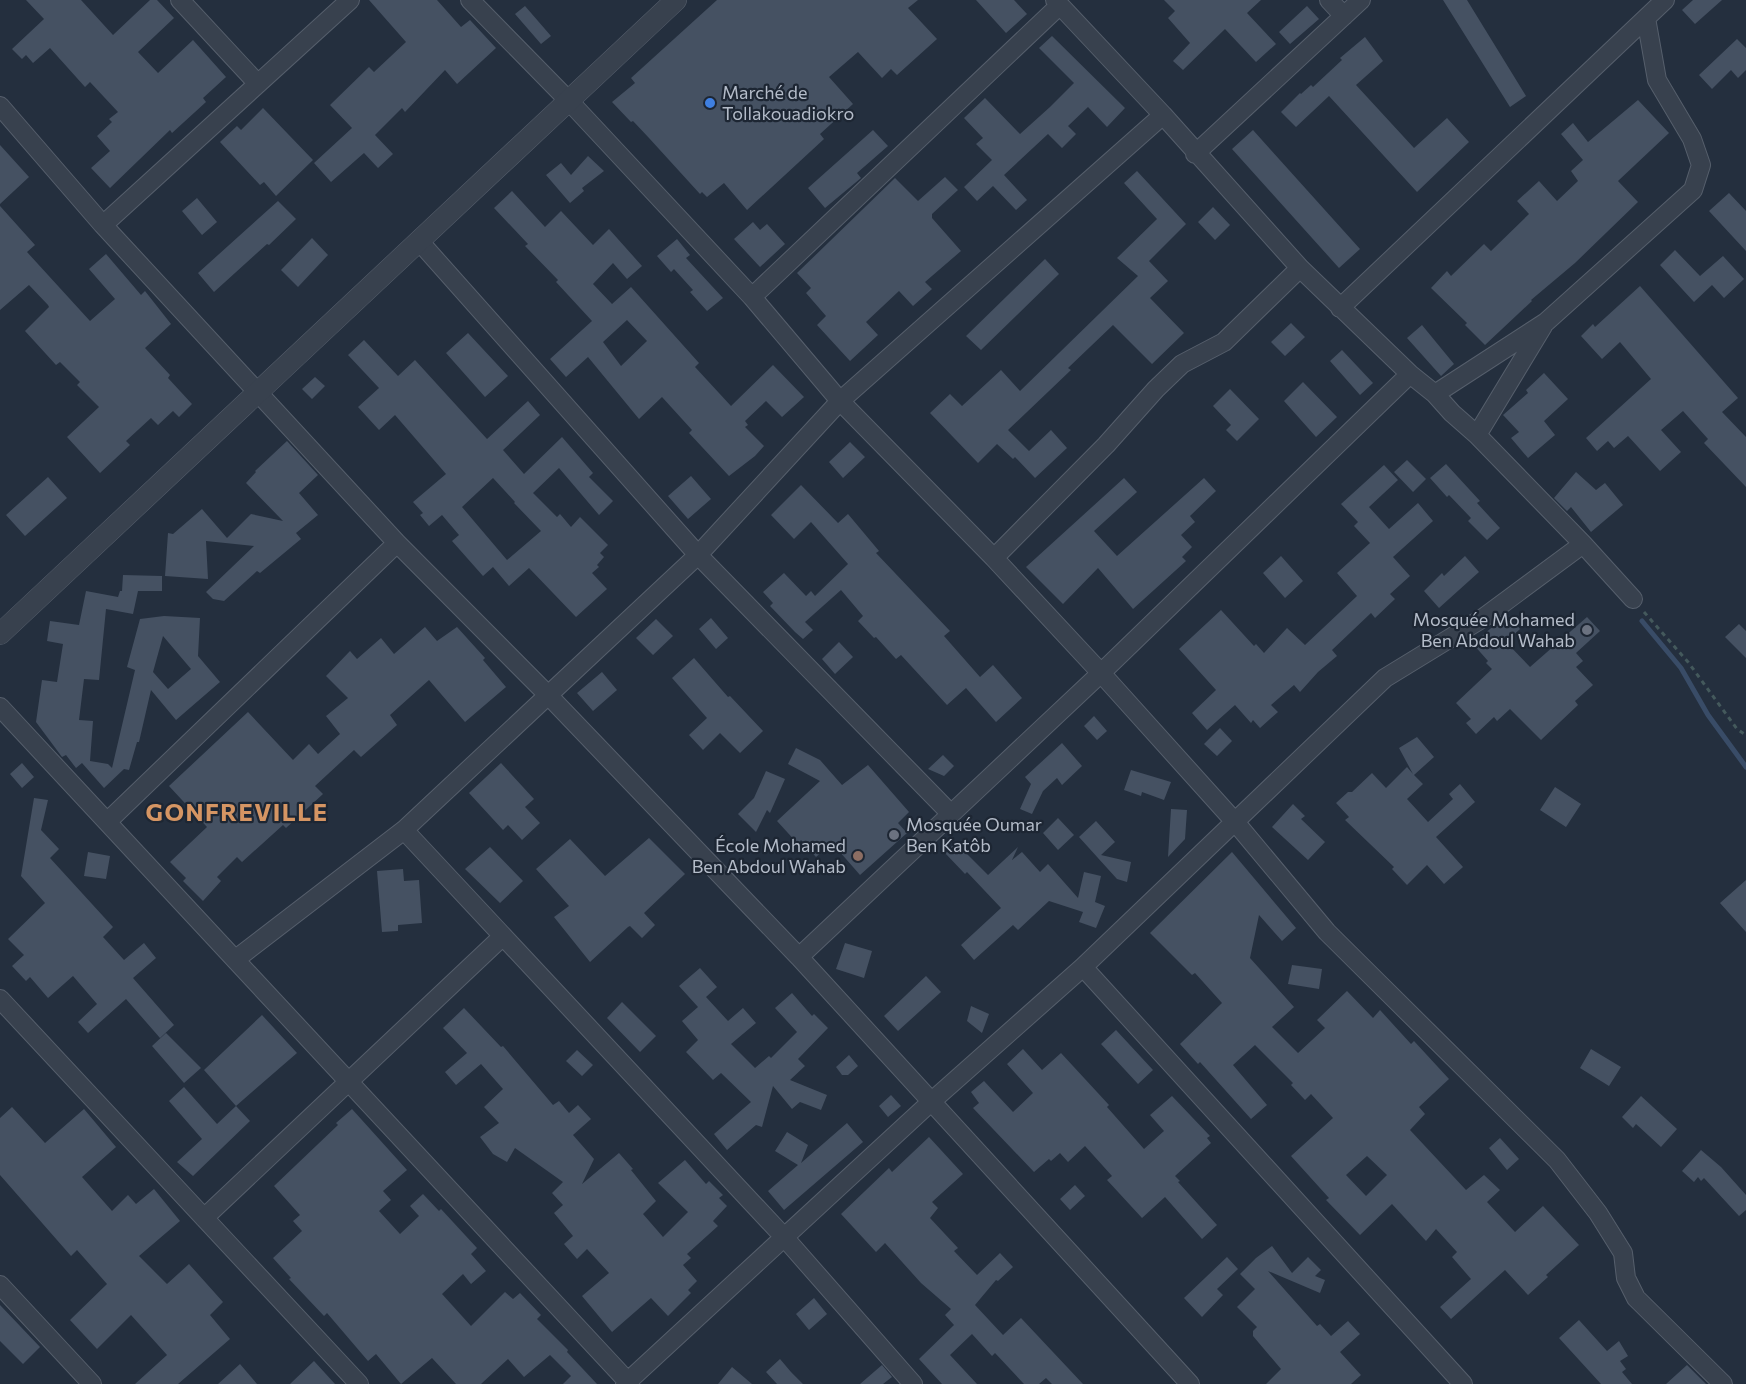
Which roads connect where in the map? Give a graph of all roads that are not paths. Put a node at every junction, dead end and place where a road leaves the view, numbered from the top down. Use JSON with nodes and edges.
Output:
{"nodes":[{"id":1,"x":180,"y":0,"type":"edge"},
{"id":2,"x":350,"y":0,"type":"edge"},
{"id":3,"x":470,"y":0,"type":"edge"},
{"id":4,"x":676,"y":0,"type":"edge"},
{"id":5,"x":1329,"y":0,"type":"edge"},
{"id":6,"x":1361,"y":0,"type":"edge"},
{"id":7,"x":1665,"y":0,"type":"edge"},
{"id":8,"x":1057,"y":3,"type":"edge"},
{"id":9,"x":1344,"y":16,"type":"junction"},
{"id":10,"x":1646,"y":18,"type":"junction"},
{"id":11,"x":258,"y":84,"type":"junction"},
{"id":12,"x":568,"y":101,"type":"junction"},
{"id":13,"x":0,"y":106,"type":"edge"},
{"id":14,"x":1163,"y":116,"type":"junction"},
{"id":15,"x":1196,"y":154,"type":"junction"},
{"id":16,"x":103,"y":225,"type":"junction"},
{"id":17,"x":419,"y":241,"type":"junction"},
{"id":18,"x":1300,"y":268,"type":"junction"},
{"id":19,"x":752,"y":297,"type":"junction"},
{"id":20,"x":1340,"y":308,"type":"junction"},
{"id":21,"x":1546,"y":322,"type":"junction"},
{"id":22,"x":1410,"y":374,"type":"junction"},
{"id":23,"x":258,"y":392,"type":"junction"},
{"id":24,"x":1435,"y":394,"type":"junction"},
{"id":25,"x":840,"y":401,"type":"junction"},
{"id":26,"x":1478,"y":435,"type":"junction"},
{"id":27,"x":398,"y":543,"type":"junction"},
{"id":28,"x":1583,"y":544,"type":"junction"},
{"id":29,"x":698,"y":555,"type":"junction"},
{"id":30,"x":994,"y":558,"type":"junction"},
{"id":31,"x":1633,"y":599,"type":"road end"},
{"id":32,"x":0,"y":634,"type":"edge"},
{"id":33,"x":1101,"y":673,"type":"junction"},
{"id":34,"x":549,"y":696,"type":"junction"},
{"id":35,"x":0,"y":707,"type":"edge"},
{"id":36,"x":951,"y":814,"type":"junction"},
{"id":37,"x":107,"y":822,"type":"junction"},
{"id":38,"x":1236,"y":823,"type":"junction"},
{"id":39,"x":404,"y":830,"type":"junction"},
{"id":40,"x":503,"y":936,"type":"junction"},
{"id":41,"x":799,"y":957,"type":"junction"},
{"id":42,"x":236,"y":959,"type":"junction"},
{"id":43,"x":1083,"y":967,"type":"junction"},
{"id":44,"x":0,"y":999,"type":"edge"},
{"id":45,"x":349,"y":1082,"type":"junction"},
{"id":46,"x":932,"y":1101,"type":"junction"},
{"id":47,"x":204,"y":1218,"type":"junction"},
{"id":48,"x":784,"y":1237,"type":"junction"},
{"id":49,"x":0,"y":1285,"type":"edge"},
{"id":50,"x":627,"y":1383,"type":"edge"},
{"id":51,"x":92,"y":1384,"type":"edge"},
{"id":52,"x":359,"y":1384,"type":"edge"},
{"id":53,"x":913,"y":1384,"type":"edge"},
{"id":54,"x":1190,"y":1384,"type":"edge"},
{"id":55,"x":1463,"y":1384,"type":"edge"},
{"id":56,"x":1723,"y":1384,"type":"edge"}],
"edges":[{"from":1,"to":11,"type":"street"},
{"from":2,"to":11,"type":"street"},
{"from":3,"to":12,"type":"street"},
{"from":4,"to":12,"type":"street"},
{"from":5,"to":9,"type":"street"},
{"from":6,"to":9,"type":"street"},
{"from":7,"to":10,"type":"street"},
{"from":8,"to":14,"type":"street"},
{"from":8,"to":19,"type":"street"},
{"from":9,"to":15,"type":"street"},
{"from":10,"to":20,"type":"street"},
{"from":10,"to":21,"type":"street"},
{"from":11,"to":16,"type":"street"},
{"from":12,"to":17,"type":"street"},
{"from":12,"to":19,"type":"street"},
{"from":13,"to":16,"type":"street"},
{"from":14,"to":15,"type":"street"},
{"from":14,"to":25,"type":"street"},
{"from":15,"to":18,"type":"street"},
{"from":16,"to":23,"type":"street"},
{"from":17,"to":23,"type":"street"},
{"from":17,"to":29,"type":"street"},
{"from":18,"to":20,"type":"street"},
{"from":18,"to":30,"type":"street"},
{"from":19,"to":25,"type":"street"},
{"from":20,"to":22,"type":"street"},
{"from":21,"to":24,"type":"street"},
{"from":21,"to":26,"type":"street"},
{"from":22,"to":24,"type":"street"},
{"from":22,"to":33,"type":"street"},
{"from":23,"to":27,"type":"street"},
{"from":23,"to":32,"type":"street"},
{"from":24,"to":26,"type":"street"},
{"from":25,"to":29,"type":"street"},
{"from":25,"to":30,"type":"street"},
{"from":26,"to":28,"type":"street"},
{"from":27,"to":34,"type":"street"},
{"from":27,"to":37,"type":"street"},
{"from":28,"to":31,"type":"street"},
{"from":28,"to":38,"type":"street"},
{"from":29,"to":34,"type":"street"},
{"from":29,"to":36,"type":"street"},
{"from":30,"to":33,"type":"street"},
{"from":33,"to":36,"type":"street"},
{"from":33,"to":38,"type":"street"},
{"from":34,"to":39,"type":"street"},
{"from":34,"to":41,"type":"street"},
{"from":35,"to":37,"type":"street"},
{"from":36,"to":41,"type":"street"},
{"from":37,"to":42,"type":"street"},
{"from":38,"to":43,"type":"street"},
{"from":38,"to":56,"type":"street"},
{"from":39,"to":40,"type":"street"},
{"from":39,"to":42,"type":"street"},
{"from":40,"to":45,"type":"street"},
{"from":40,"to":48,"type":"street"},
{"from":41,"to":46,"type":"street"},
{"from":42,"to":45,"type":"street"},
{"from":43,"to":46,"type":"street"},
{"from":43,"to":55,"type":"street"},
{"from":44,"to":47,"type":"street"},
{"from":45,"to":47,"type":"street"},
{"from":45,"to":50,"type":"street"},
{"from":46,"to":48,"type":"street"},
{"from":46,"to":54,"type":"street"},
{"from":47,"to":52,"type":"street"},
{"from":48,"to":50,"type":"street"},
{"from":48,"to":53,"type":"street"},
{"from":49,"to":51,"type":"street"}]}
